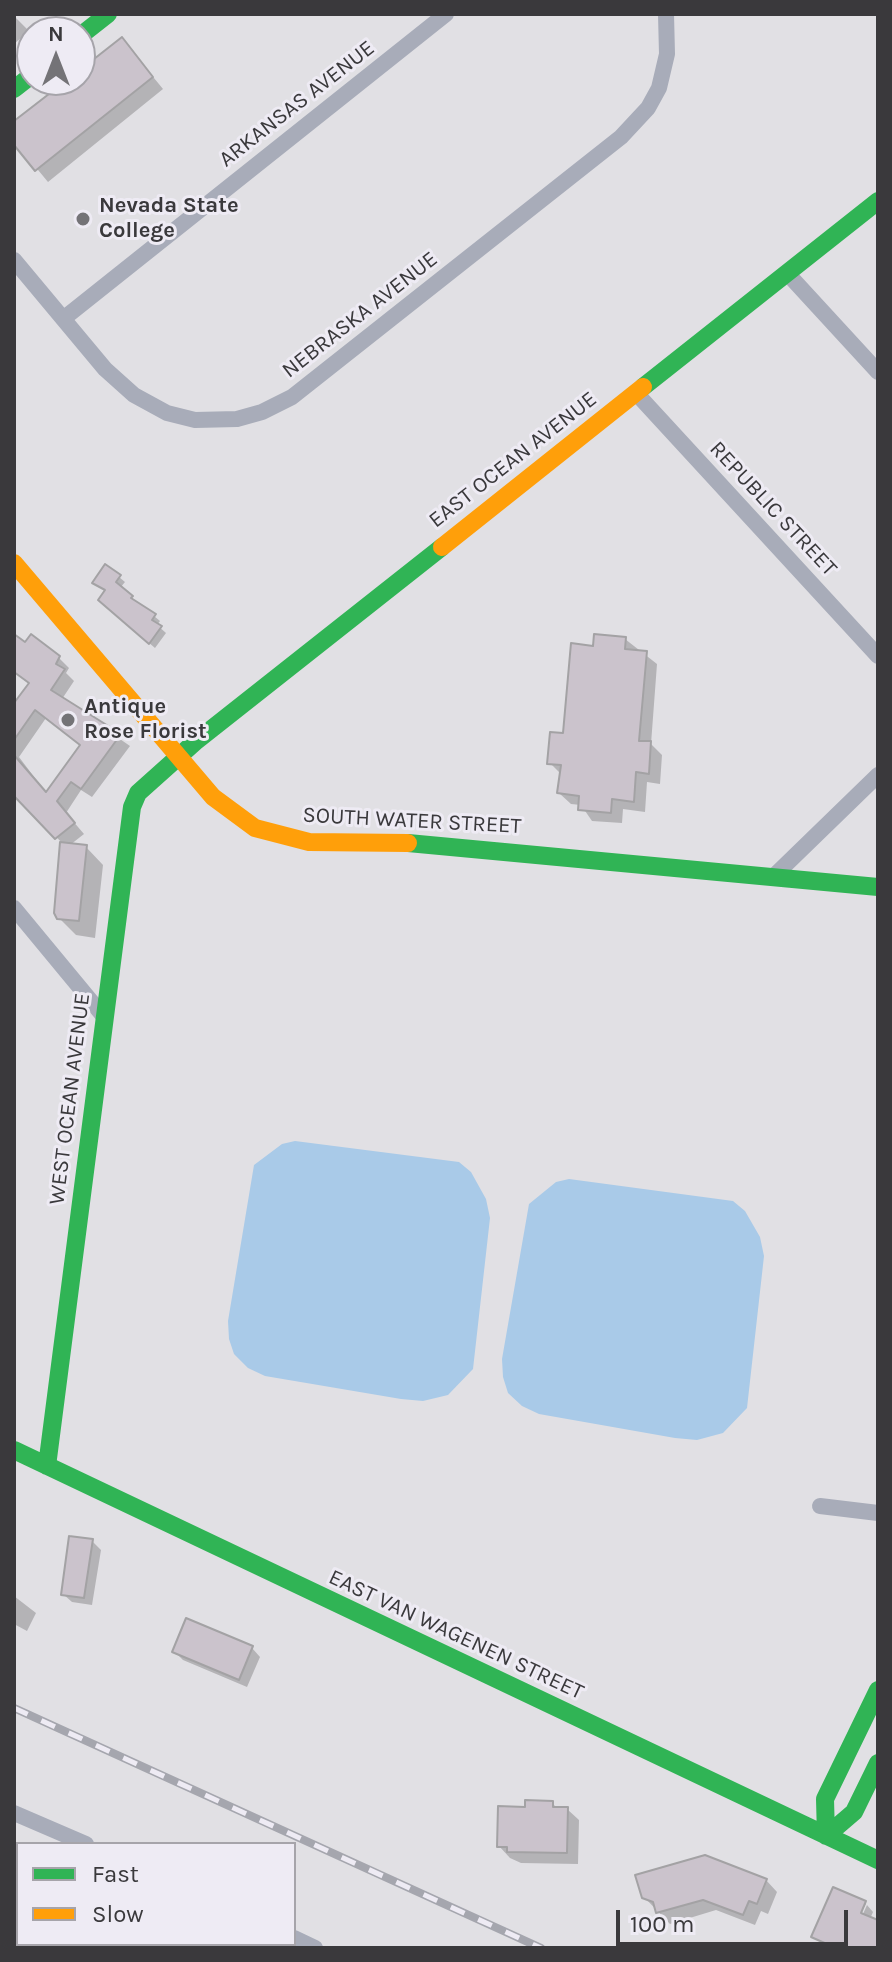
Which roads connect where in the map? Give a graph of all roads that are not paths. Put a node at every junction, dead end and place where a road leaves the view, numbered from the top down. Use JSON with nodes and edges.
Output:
{"nodes":[{"id":1,"x":446,"y":14,"type":"edge"},
{"id":2,"x":666,"y":14,"type":"edge"},
{"id":3,"x":878,"y":201,"type":"edge"},
{"id":4,"x":14,"y":260,"type":"edge"},
{"id":5,"x":787,"y":273,"type":"junction"},
{"id":6,"x":63,"y":319,"type":"junction"},
{"id":7,"x":878,"y":372,"type":"edge"},
{"id":8,"x":636,"y":393,"type":"junction"},
{"id":9,"x":14,"y":563,"type":"edge"},
{"id":10,"x":878,"y":656,"type":"edge"},
{"id":11,"x":178,"y":757,"type":"junction"},
{"id":12,"x":878,"y":775,"type":"edge"},
{"id":13,"x":774,"y":876,"type":"junction"},
{"id":14,"x":878,"y":887,"type":"edge"},
{"id":15,"x":14,"y":908,"type":"edge"},
{"id":16,"x":105,"y":1018,"type":"junction"},
{"id":17,"x":14,"y":1450,"type":"edge"},
{"id":18,"x":47,"y":1466,"type":"junction"},
{"id":19,"x":820,"y":1506,"type":"dead end"},
{"id":20,"x":878,"y":1513,"type":"edge"},
{"id":21,"x":878,"y":1690,"type":"edge"},
{"id":22,"x":878,"y":1763,"type":"edge"},
{"id":23,"x":14,"y":1813,"type":"edge"},
{"id":24,"x":826,"y":1836,"type":"junction"},
{"id":25,"x":81,"y":1842,"type":"edge"},
{"id":26,"x":878,"y":1860,"type":"edge"},
{"id":27,"x":296,"y":1939,"type":"edge"},
{"id":28,"x":315,"y":1948,"type":"edge"}],
"edges":[{"from":1,"to":6,"type":"street","name":"ARKANSAS AVENUE"},
{"from":2,"to":6,"type":"street","name":"NEBRASKA AVENUE"},
{"from":3,"to":5,"type":"main road","name":"EAST OCEAN AVENUE"},
{"from":4,"to":6,"type":"street","name":"NEBRASKA AVENUE"},
{"from":5,"to":7,"type":"street"},
{"from":5,"to":8,"type":"main road","name":"EAST OCEAN AVENUE"},
{"from":8,"to":10,"type":"street","name":"REPUBLIC STREET"},
{"from":8,"to":11,"type":"main road","name":"EAST OCEAN AVENUE"},
{"from":9,"to":11,"type":"main road","name":"SOUTH WATER STREET"},
{"from":11,"to":13,"type":"main road","name":"SOUTH WATER STREET"},
{"from":11,"to":16,"type":"main road","name":"WEST OCEAN AVENUE"},
{"from":12,"to":13,"type":"street"},
{"from":13,"to":14,"type":"main road","name":"SOUTH WATER STREET"},
{"from":15,"to":16,"type":"street"},
{"from":16,"to":18,"type":"main road","name":"WEST OCEAN AVENUE"},
{"from":17,"to":18,"type":"main road","name":"EAST VAN WAGENEN STREET"},
{"from":18,"to":24,"type":"main road","name":"EAST VAN WAGENEN STREET"},
{"from":19,"to":20,"type":"street"},
{"from":21,"to":24,"type":"main road"},
{"from":22,"to":24,"type":"main road"},
{"from":23,"to":25,"type":"street"},
{"from":24,"to":26,"type":"main road","name":"EAST VAN WAGENEN STREET"},
{"from":27,"to":28,"type":"street"}]}
